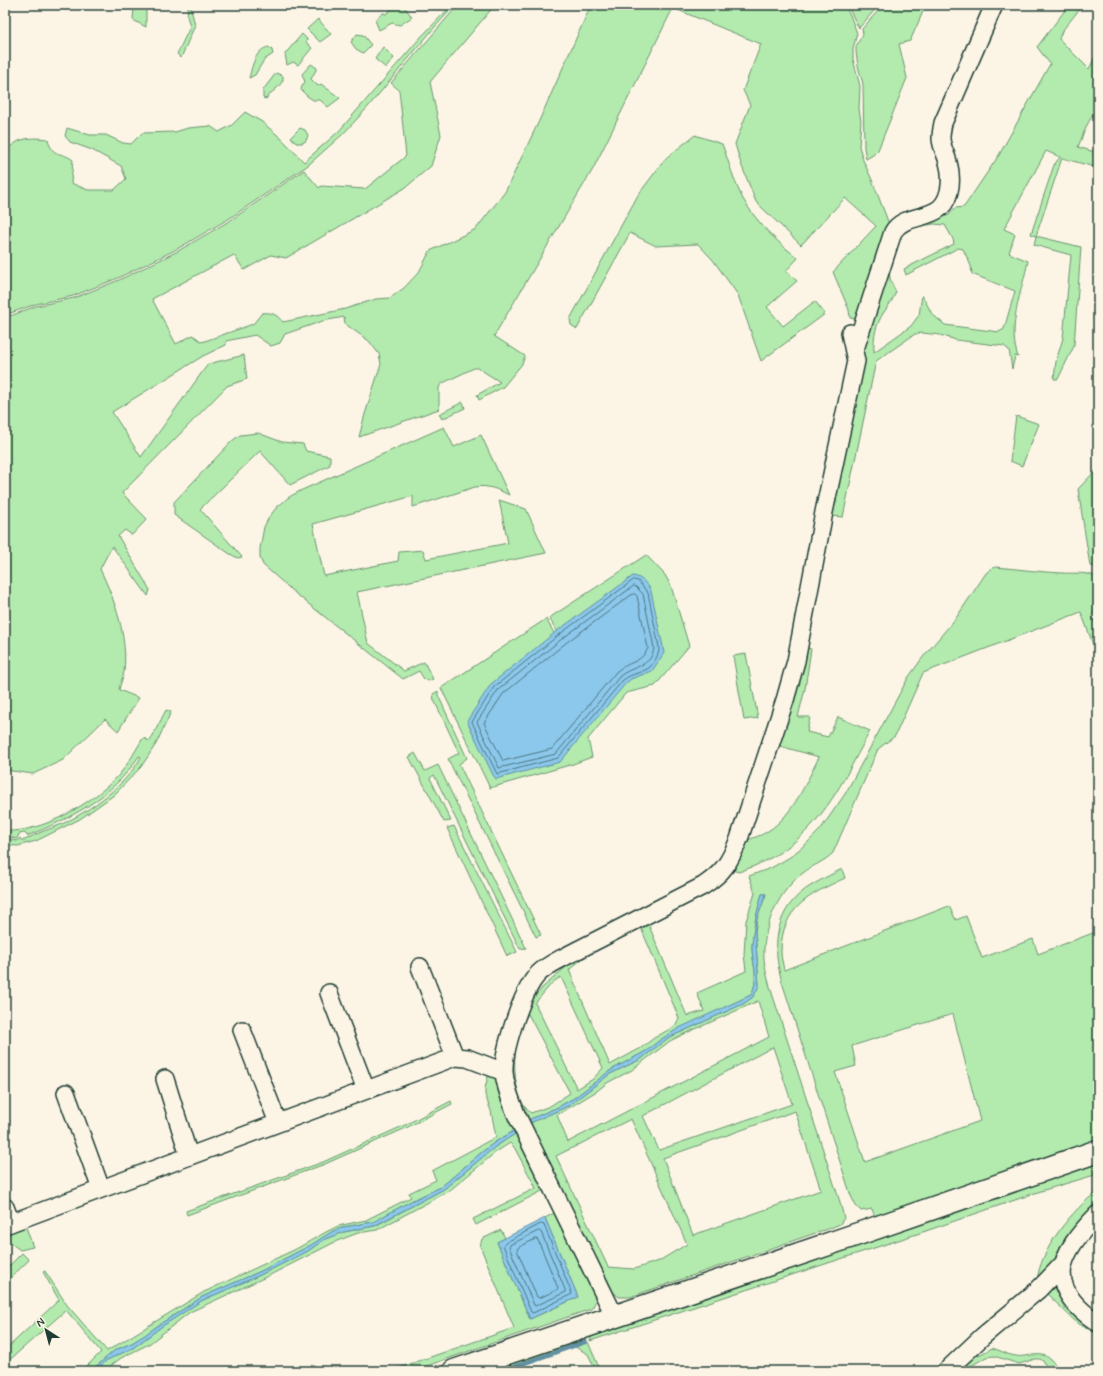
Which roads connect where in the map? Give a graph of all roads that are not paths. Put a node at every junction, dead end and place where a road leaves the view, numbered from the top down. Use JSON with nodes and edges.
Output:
{"nodes":[{"id":1,"x":994,"y":5,"type":"edge"},
{"id":2,"x":850,"y":333,"type":"dead end"},
{"id":3,"x":854,"y":352,"type":"junction"},
{"id":4,"x":420,"y":967,"type":"dead end"},
{"id":5,"x":329,"y":993,"type":"dead end"},
{"id":6,"x":242,"y":1030,"type":"dead end"},
{"id":7,"x":455,"y":1057,"type":"junction"},
{"id":8,"x":504,"y":1072,"type":"junction"},
{"id":9,"x":165,"y":1079,"type":"dead end"},
{"id":10,"x":366,"y":1090,"type":"junction"},
{"id":11,"x":66,"y":1093,"type":"dead end"},
{"id":12,"x":278,"y":1123,"type":"junction"},
{"id":13,"x":1098,"y":1151,"type":"edge"},
{"id":14,"x":189,"y":1156,"type":"junction"},
{"id":15,"x":101,"y":1189,"type":"junction"},
{"id":16,"x":1098,"y":1214,"type":"edge"},
{"id":17,"x":7,"y":1218,"type":"edge"},
{"id":18,"x":1063,"y":1264,"type":"junction"},
{"id":19,"x":615,"y":1317,"type":"junction"},
{"id":20,"x":1098,"y":1323,"type":"edge"},
{"id":21,"x":454,"y":1371,"type":"edge"},
{"id":22,"x":946,"y":1371,"type":"edge"}],
"edges":[{"from":1,"to":3,"type":"street"},
{"from":2,"to":3,"type":"street"},
{"from":3,"to":8,"type":"street"},
{"from":4,"to":7,"type":"street"},
{"from":5,"to":10,"type":"street"},
{"from":6,"to":12,"type":"street"},
{"from":7,"to":8,"type":"street"},
{"from":7,"to":10,"type":"street"},
{"from":8,"to":19,"type":"street"},
{"from":9,"to":14,"type":"street"},
{"from":10,"to":12,"type":"street"},
{"from":11,"to":15,"type":"street"},
{"from":12,"to":14,"type":"street"},
{"from":13,"to":19,"type":"main road"},
{"from":14,"to":15,"type":"street"},
{"from":15,"to":17,"type":"street"},
{"from":16,"to":18,"type":"street"},
{"from":18,"to":20,"type":"street"},
{"from":18,"to":22,"type":"street"},
{"from":19,"to":21,"type":"main road"}]}
